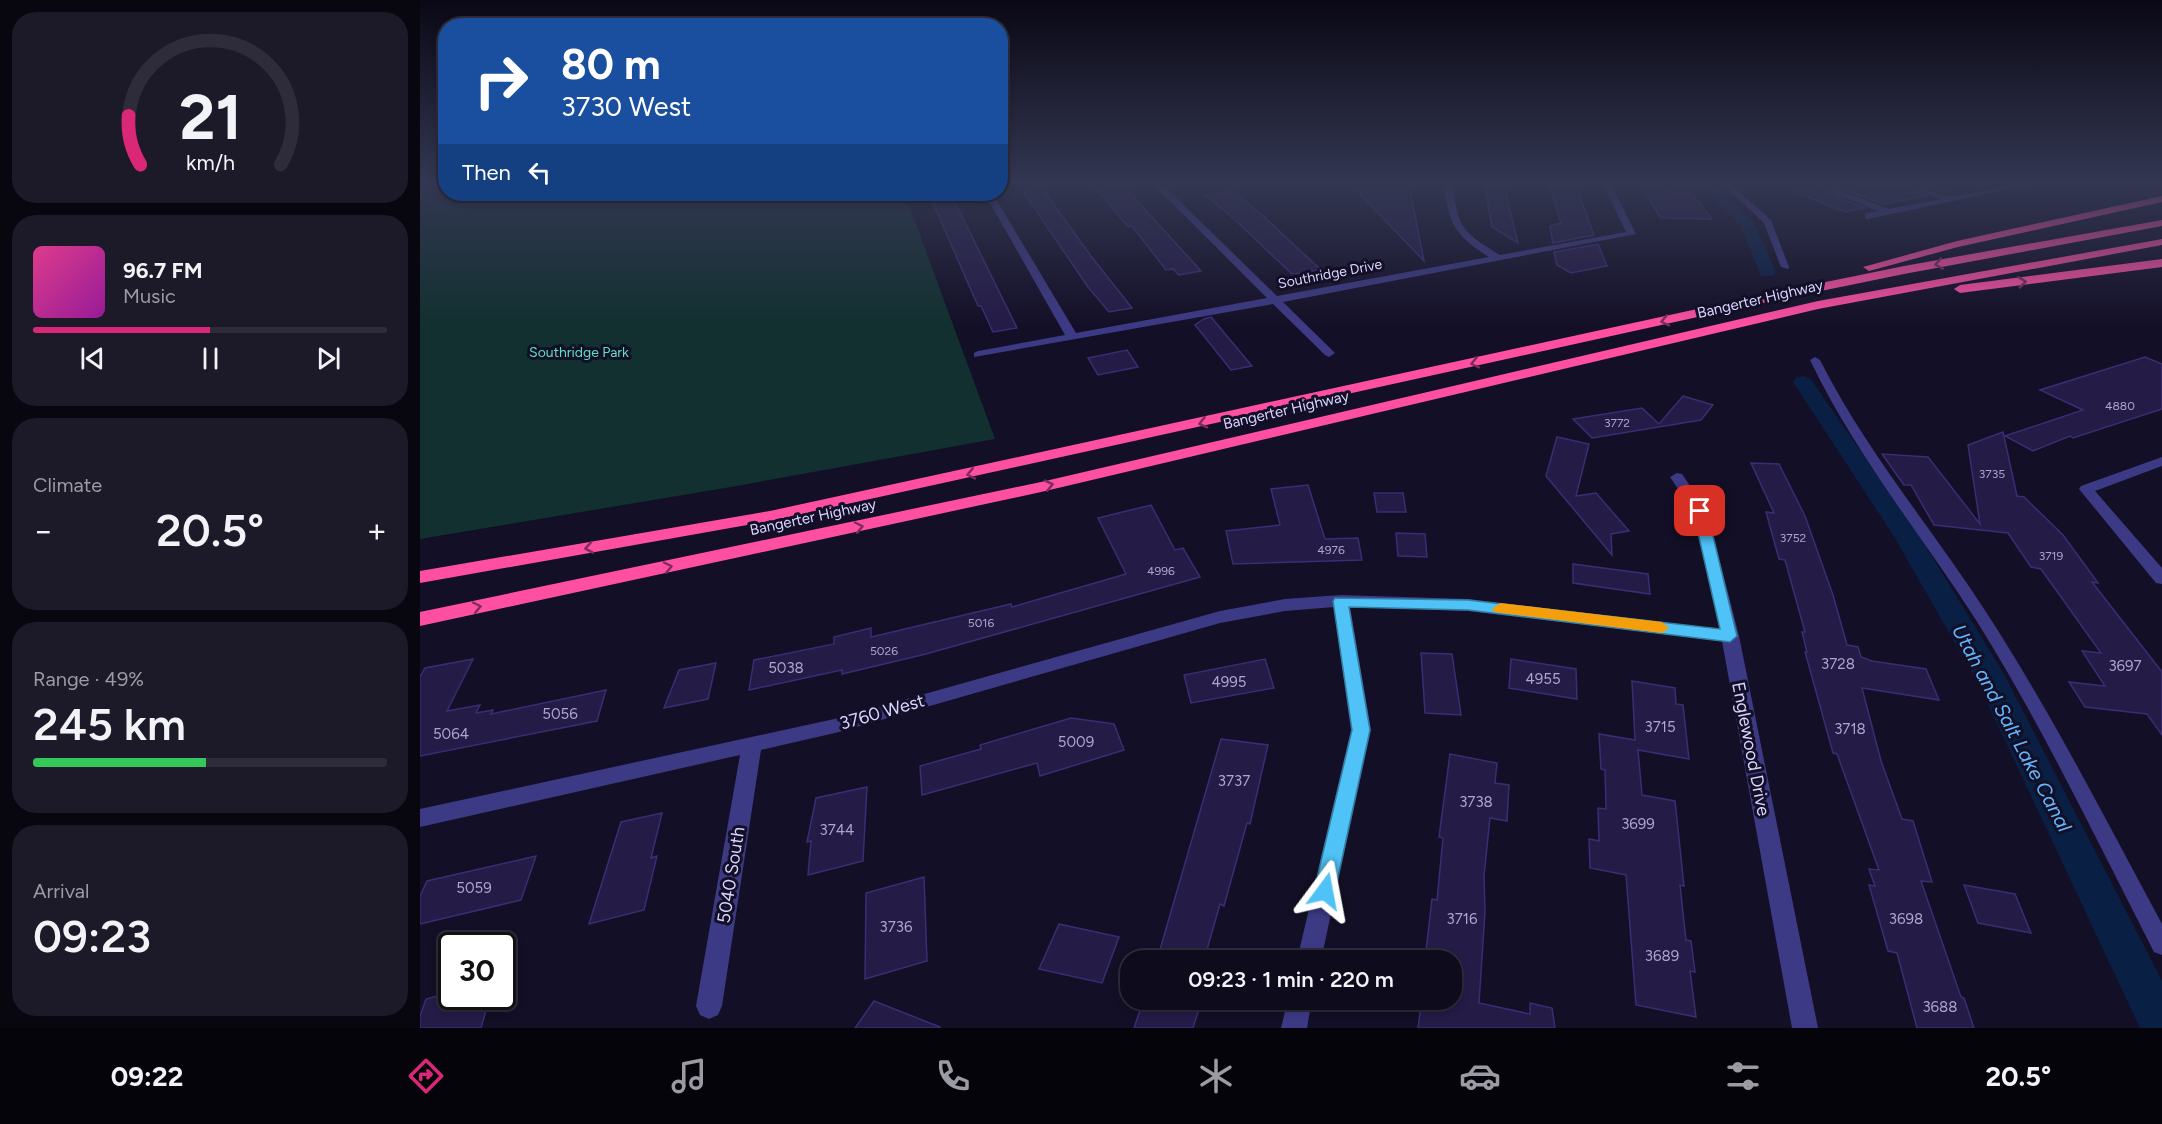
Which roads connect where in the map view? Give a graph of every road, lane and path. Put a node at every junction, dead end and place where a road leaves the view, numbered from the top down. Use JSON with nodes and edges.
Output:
{"nodes":[{"id":1,"x":1010,"y":230,"type":"edge"},
{"id":2,"x":1204,"y":230,"type":"edge"},
{"id":3,"x":1460,"y":230,"type":"edge"},
{"id":4,"x":1629,"y":230,"type":"edge"},
{"id":5,"x":1771,"y":230,"type":"edge"},
{"id":6,"x":2022,"y":230,"type":"edge"},
{"id":7,"x":2128,"y":230,"type":"edge"},
{"id":8,"x":2162,"y":242,"type":"edge"},
{"id":9,"x":1497,"y":258,"type":"junction"},
{"id":10,"x":2162,"y":263,"type":"edge"},
{"id":11,"x":1785,"y":267,"type":"dead end"},
{"id":12,"x":1275,"y":300,"type":"junction"},
{"id":13,"x":1743,"y":303,"type":"junction"},
{"id":14,"x":1818,"y":305,"type":"junction"},
{"id":15,"x":1072,"y":337,"type":"junction"},
{"id":16,"x":1329,"y":353,"type":"dead end"},
{"id":17,"x":978,"y":355,"type":"dead end"},
{"id":18,"x":1815,"y":360,"type":"dead end"},
{"id":19,"x":2162,"y":461,"type":"edge"},
{"id":20,"x":1677,"y":477,"type":"dead end"},
{"id":21,"x":420,"y":577,"type":"edge"},
{"id":22,"x":2162,"y":579,"type":"edge"},
{"id":23,"x":1341,"y":601,"type":"junction"},
{"id":24,"x":420,"y":619,"type":"edge"},
{"id":25,"x":1730,"y":636,"type":"junction"},
{"id":26,"x":752,"y":744,"type":"junction"},
{"id":27,"x":420,"y":818,"type":"edge"},
{"id":28,"x":2162,"y":945,"type":"edge"},
{"id":29,"x":1311,"y":950,"type":"edge"},
{"id":30,"x":709,"y":1006,"type":"dead end"},
{"id":31,"x":1298,"y":1010,"type":"edge"},
{"id":32,"x":1294,"y":1028,"type":"edge"},
{"id":33,"x":1805,"y":1028,"type":"edge"}],
"edges":[{"from":1,"to":15,"type":"street"},
{"from":2,"to":12,"type":"street"},
{"from":3,"to":9,"type":"street"},
{"from":4,"to":9,"type":"street","name":"Southridge Drive"},
{"from":5,"to":11,"type":"lane"},
{"from":6,"to":13,"type":"highway"},
{"from":7,"to":13,"type":"highway","name":"Bangerter Highway","one_way":true},
{"from":8,"to":14,"type":"highway","name":"Bangerter Highway"},
{"from":9,"to":12,"type":"street","name":"Southridge Drive"},
{"from":14,"to":10,"type":"highway","one_way":true},
{"from":12,"to":15,"type":"street","name":"Southridge Drive"},
{"from":12,"to":16,"type":"street"},
{"from":13,"to":21,"type":"highway","name":"Bangerter Highway","one_way":true},
{"from":24,"to":14,"type":"highway","name":"Bangerter Highway","one_way":true},
{"from":15,"to":17,"type":"street","name":"Southridge Drive"},
{"from":18,"to":28,"type":"lane"},
{"from":19,"to":22,"type":"street"},
{"from":20,"to":25,"type":"street","name":"Englewood Drive"},
{"from":23,"to":25,"type":"street","name":"3760 West"},
{"from":23,"to":26,"type":"street","name":"3760 West"},
{"from":23,"to":29,"type":"street"},
{"from":25,"to":33,"type":"street","name":"Englewood Drive"},
{"from":26,"to":27,"type":"street","name":"3760 West"},
{"from":26,"to":30,"type":"street","name":"5040 South"},
{"from":31,"to":32,"type":"street"}]}
